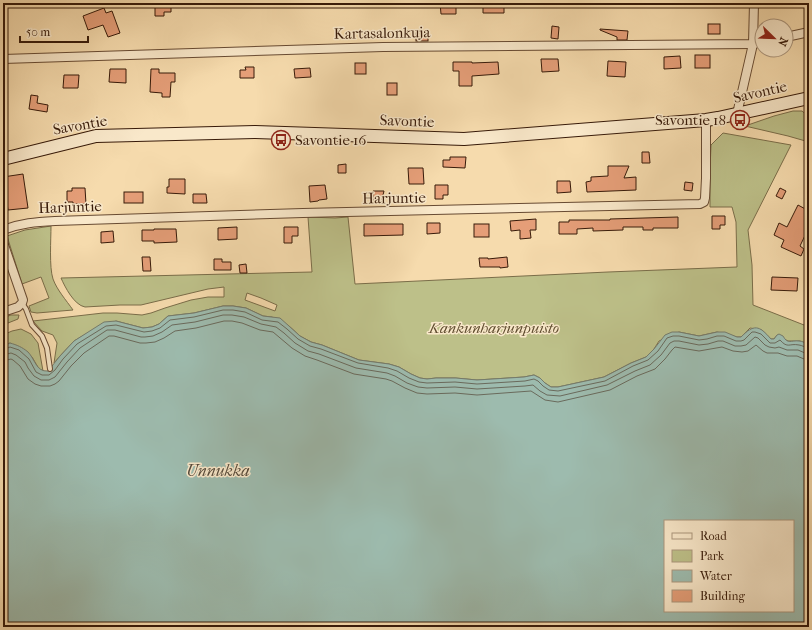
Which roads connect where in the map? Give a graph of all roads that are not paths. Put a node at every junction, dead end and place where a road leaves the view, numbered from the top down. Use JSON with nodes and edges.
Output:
{"nodes":[{"id":1,"x":754,"y":3,"type":"edge"},
{"id":2,"x":809,"y":32,"type":"edge"},
{"id":3,"x":794,"y":35,"type":"edge"},
{"id":4,"x":753,"y":44,"type":"junction"},
{"id":5,"x":3,"y":59,"type":"edge"},
{"id":6,"x":809,"y":98,"type":"edge"},
{"id":7,"x":737,"y":114,"type":"junction"},
{"id":8,"x":706,"y":120,"type":"junction"},
{"id":9,"x":3,"y":159,"type":"edge"},
{"id":10,"x":3,"y":230,"type":"edge"},
{"id":11,"x":3,"y":242,"type":"edge"},
{"id":12,"x":20,"y":305,"type":"junction"},
{"id":13,"x":3,"y":312,"type":"edge"},
{"id":14,"x":50,"y":369,"type":"dead end"}],
"edges":[{"from":1,"to":4,"type":"street"},
{"from":2,"to":3,"type":"street"},
{"from":4,"to":5,"type":"street","name":"Kartasalonkuja"},
{"from":4,"to":7,"type":"street"},
{"from":6,"to":7,"type":"street","name":"Savontie"},
{"from":7,"to":8,"type":"street","name":"Savontie"},
{"from":8,"to":9,"type":"street","name":"Savontie"},
{"from":8,"to":10,"type":"street","name":"Harjuntie"},
{"from":11,"to":12,"type":"street"},
{"from":12,"to":13,"type":"street"},
{"from":12,"to":14,"type":"lane"}]}
